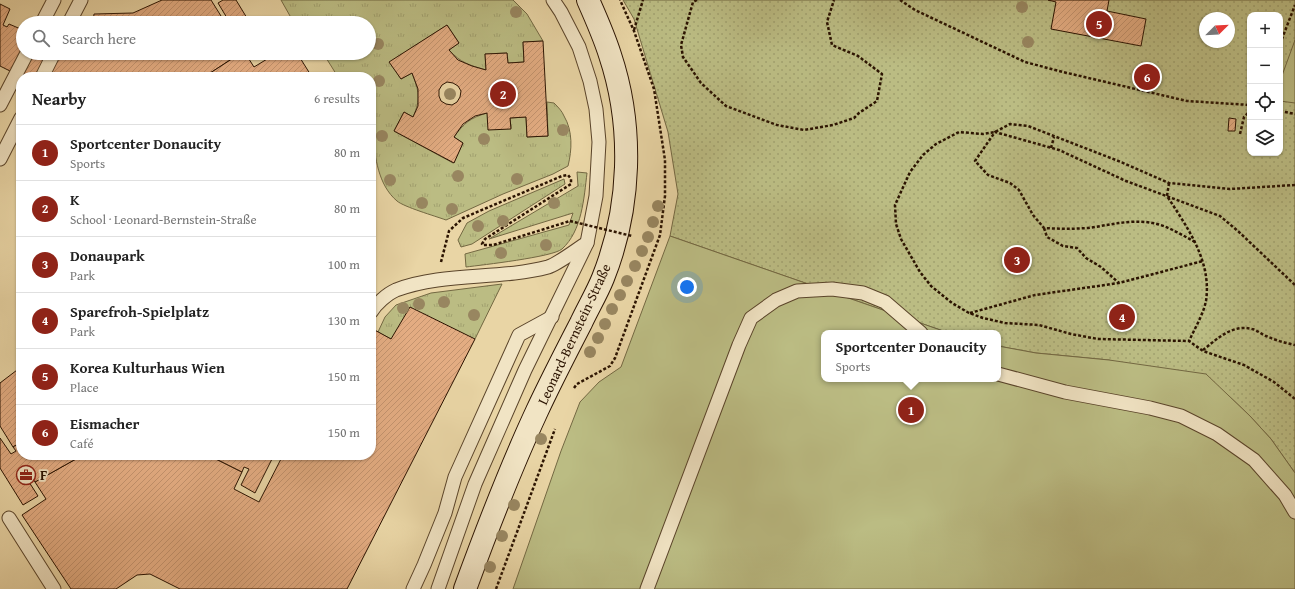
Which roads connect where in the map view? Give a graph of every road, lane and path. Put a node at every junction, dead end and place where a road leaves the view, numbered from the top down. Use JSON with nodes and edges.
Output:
{"nodes":[{"id":1,"x":54,"y":0,"type":"edge"},
{"id":2,"x":81,"y":0,"type":"edge"},
{"id":3,"x":553,"y":0,"type":"edge"},
{"id":4,"x":588,"y":0,"type":"edge"},
{"id":5,"x":643,"y":0,"type":"edge"},
{"id":6,"x":697,"y":0,"type":"edge"},
{"id":7,"x":834,"y":0,"type":"edge"},
{"id":8,"x":900,"y":0,"type":"edge"},
{"id":9,"x":1295,"y":6,"type":"edge"},
{"id":10,"x":46,"y":16,"type":"edge"},
{"id":11,"x":73,"y":16,"type":"edge"},
{"id":12,"x":634,"y":31,"type":"dead end"},
{"id":13,"x":1283,"y":36,"type":"edge"},
{"id":14,"x":23,"y":60,"type":"edge"},
{"id":15,"x":50,"y":60,"type":"edge"},
{"id":16,"x":17,"y":72,"type":"edge"},
{"id":17,"x":44,"y":72,"type":"edge"},
{"id":18,"x":16,"y":74,"type":"edge"},
{"id":19,"x":0,"y":105,"type":"edge"},
{"id":20,"x":1247,"y":105,"type":"edge"},
{"id":21,"x":1283,"y":112,"type":"edge"},
{"id":22,"x":1247,"y":114,"type":"edge"},
{"id":23,"x":1295,"y":114,"type":"edge"},
{"id":24,"x":16,"y":128,"type":"edge"},
{"id":25,"x":995,"y":132,"type":"junction"},
{"id":26,"x":1240,"y":134,"type":"dead end"},
{"id":27,"x":1054,"y":136,"type":"junction"},
{"id":28,"x":1051,"y":148,"type":"junction"},
{"id":29,"x":0,"y":159,"type":"edge"},
{"id":30,"x":1169,"y":183,"type":"junction"},
{"id":31,"x":1295,"y":185,"type":"edge"},
{"id":32,"x":1167,"y":196,"type":"junction"},
{"id":33,"x":1044,"y":228,"type":"junction"},
{"id":34,"x":632,"y":236,"type":"dead end"},
{"id":35,"x":1195,"y":242,"type":"junction"},
{"id":36,"x":587,"y":243,"type":"junction"},
{"id":37,"x":1203,"y":261,"type":"junction"},
{"id":38,"x":436,"y":281,"type":"junction"},
{"id":39,"x":1119,"y":283,"type":"junction"},
{"id":40,"x":1295,"y":285,"type":"edge"},
{"id":41,"x":376,"y":305,"type":"edge"},
{"id":42,"x":969,"y":313,"type":"junction"},
{"id":43,"x":552,"y":317,"type":"junction"},
{"id":44,"x":918,"y":330,"type":"edge"},
{"id":45,"x":1188,"y":341,"type":"junction"},
{"id":46,"x":1295,"y":345,"type":"edge"},
{"id":47,"x":1203,"y":351,"type":"junction"},
{"id":48,"x":1001,"y":375,"type":"edge"},
{"id":49,"x":1295,"y":399,"type":"edge"},
{"id":50,"x":1295,"y":512,"type":"edge"},
{"id":51,"x":9,"y":518,"type":"dead end"},
{"id":52,"x":54,"y":589,"type":"edge"},
{"id":53,"x":413,"y":589,"type":"edge"},
{"id":54,"x":438,"y":589,"type":"edge"},
{"id":55,"x":465,"y":589,"type":"edge"},
{"id":56,"x":647,"y":589,"type":"edge"}],
"edges":[{"from":1,"to":10,"type":"lane"},
{"from":2,"to":11,"type":"lane"},
{"from":3,"to":36,"type":"lane"},
{"from":4,"to":55,"type":"main road","name":"Leonard-Bernstein-Straße"},
{"from":5,"to":12,"type":"path"},
{"from":6,"to":7,"type":"path"},
{"from":8,"to":20,"type":"path"},
{"from":9,"to":13,"type":"path"},
{"from":14,"to":16,"type":"lane"},
{"from":15,"to":17,"type":"lane"},
{"from":18,"to":19,"type":"lane"},
{"from":21,"to":23,"type":"path"},
{"from":22,"to":26,"type":"path"},
{"from":24,"to":29,"type":"lane"},
{"from":25,"to":27,"type":"path"},
{"from":25,"to":28,"type":"path"},
{"from":25,"to":33,"type":"path"},
{"from":25,"to":42,"type":"path"},
{"from":27,"to":28,"type":"path"},
{"from":27,"to":30,"type":"path"},
{"from":28,"to":32,"type":"path"},
{"from":30,"to":31,"type":"path"},
{"from":30,"to":32,"type":"path"},
{"from":32,"to":35,"type":"path"},
{"from":32,"to":40,"type":"path"},
{"from":33,"to":35,"type":"path"},
{"from":33,"to":39,"type":"path"},
{"from":34,"to":38,"type":"path","bridge":true},
{"from":35,"to":37,"type":"path"},
{"from":36,"to":38,"type":"lane"},
{"from":36,"to":43,"type":"lane"},
{"from":37,"to":39,"type":"path"},
{"from":37,"to":45,"type":"path"},
{"from":38,"to":41,"type":"lane"},
{"from":39,"to":42,"type":"path"},
{"from":42,"to":45,"type":"path"},
{"from":43,"to":53,"type":"lane"},
{"from":43,"to":54,"type":"lane"},
{"from":44,"to":56,"type":"lane"},
{"from":45,"to":47,"type":"path"},
{"from":46,"to":47,"type":"path"},
{"from":47,"to":49,"type":"path"},
{"from":48,"to":50,"type":"lane"},
{"from":51,"to":52,"type":"lane"}]}
